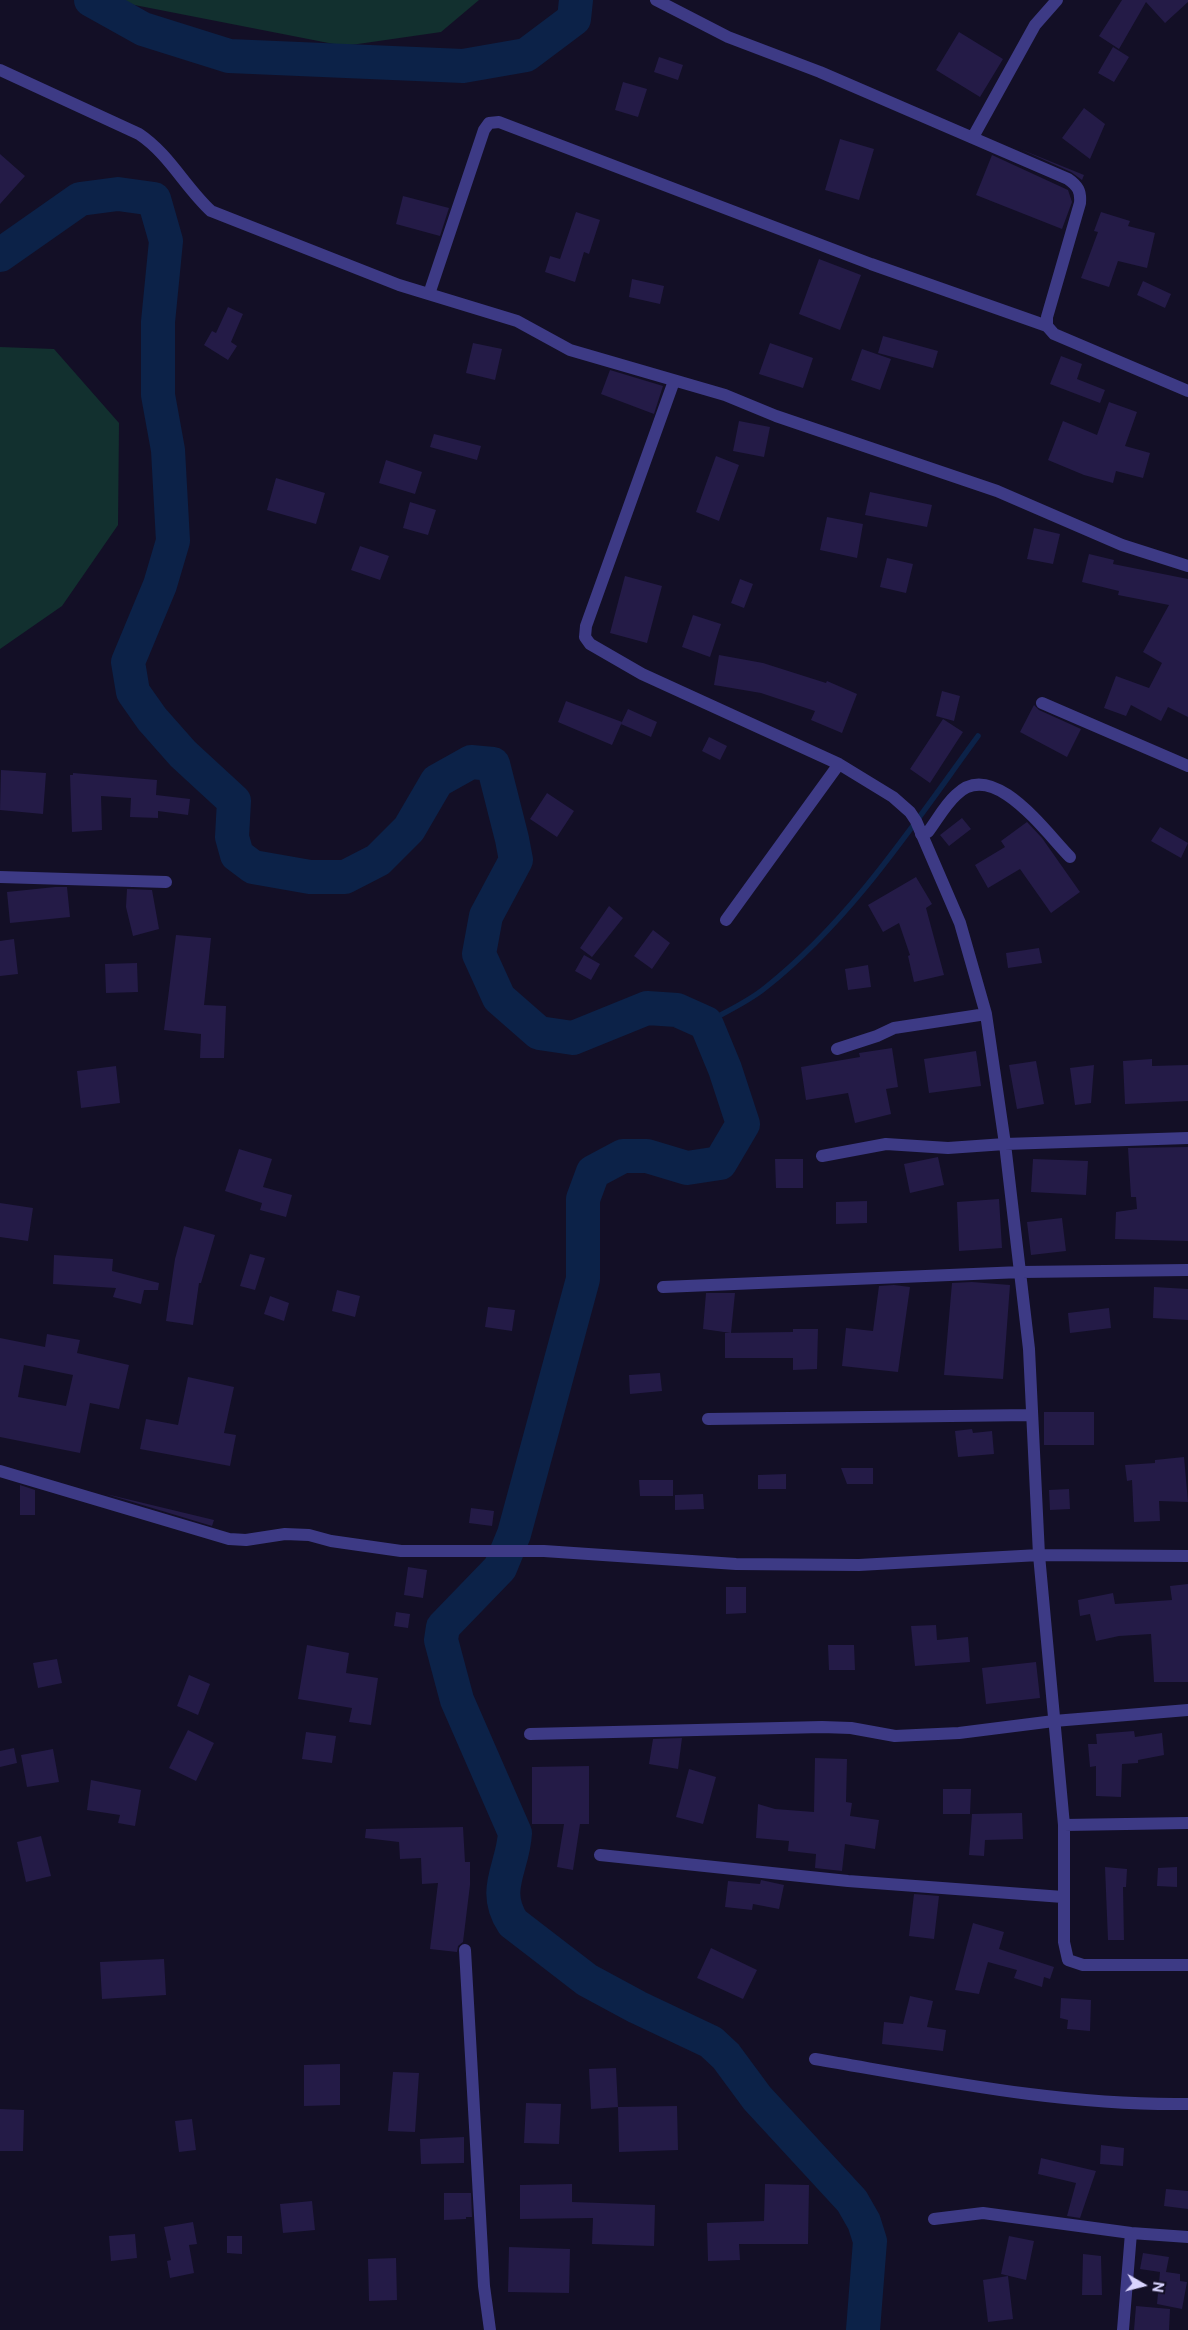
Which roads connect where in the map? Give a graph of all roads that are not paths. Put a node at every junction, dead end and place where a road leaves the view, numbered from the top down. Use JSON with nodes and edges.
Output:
{"nodes":[{"id":1,"x":656,"y":0,"type":"edge"},
{"id":2,"x":1057,"y":0,"type":"edge"},
{"id":3,"x":0,"y":70,"type":"edge"},
{"id":4,"x":973,"y":137,"type":"junction"},
{"id":5,"x":429,"y":294,"type":"junction"},
{"id":6,"x":1047,"y":326,"type":"junction"},
{"id":7,"x":674,"y":380,"type":"junction"},
{"id":8,"x":1188,"y":391,"type":"edge"},
{"id":9,"x":1188,"y":566,"type":"edge"},
{"id":10,"x":1042,"y":703,"type":"dead end"},
{"id":11,"x":839,"y":764,"type":"junction"},
{"id":12,"x":1188,"y":766,"type":"edge"},
{"id":13,"x":921,"y":834,"type":"junction"},
{"id":14,"x":1070,"y":858,"type":"dead end"},
{"id":15,"x":0,"y":878,"type":"edge"},
{"id":16,"x":166,"y":882,"type":"dead end"},
{"id":17,"x":726,"y":920,"type":"dead end"},
{"id":18,"x":986,"y":1014,"type":"junction"},
{"id":19,"x":837,"y":1049,"type":"dead end"},
{"id":20,"x":1188,"y":1138,"type":"edge"},
{"id":21,"x":1005,"y":1144,"type":"junction"},
{"id":22,"x":822,"y":1156,"type":"dead end"},
{"id":23,"x":1188,"y":1270,"type":"edge"},
{"id":24,"x":1021,"y":1272,"type":"junction"},
{"id":25,"x":663,"y":1287,"type":"dead end"},
{"id":26,"x":1032,"y":1414,"type":"junction"},
{"id":27,"x":708,"y":1419,"type":"dead end"},
{"id":28,"x":0,"y":1470,"type":"edge"},
{"id":29,"x":1039,"y":1555,"type":"junction"},
{"id":30,"x":1188,"y":1556,"type":"edge"},
{"id":31,"x":1188,"y":1710,"type":"edge"},
{"id":32,"x":1054,"y":1721,"type":"junction"},
{"id":33,"x":530,"y":1734,"type":"dead end"},
{"id":34,"x":1188,"y":1823,"type":"edge"},
{"id":35,"x":1064,"y":1825,"type":"junction"},
{"id":36,"x":600,"y":1855,"type":"dead end"},
{"id":37,"x":1063,"y":1897,"type":"junction"},
{"id":38,"x":465,"y":1950,"type":"dead end"},
{"id":39,"x":1188,"y":1965,"type":"edge"},
{"id":40,"x":815,"y":2059,"type":"dead end"},
{"id":41,"x":1188,"y":2104,"type":"edge"},
{"id":42,"x":934,"y":2218,"type":"dead end"},
{"id":43,"x":1131,"y":2233,"type":"junction"},
{"id":44,"x":1188,"y":2237,"type":"edge"},
{"id":45,"x":490,"y":2330,"type":"edge"},
{"id":46,"x":1123,"y":2330,"type":"edge"}],
"edges":[{"from":1,"to":4,"type":"street"},
{"from":2,"to":4,"type":"street"},
{"from":3,"to":5,"type":"street"},
{"from":4,"to":6,"type":"street"},
{"from":5,"to":6,"type":"street"},
{"from":5,"to":7,"type":"street"},
{"from":6,"to":8,"type":"street"},
{"from":7,"to":9,"type":"street"},
{"from":7,"to":11,"type":"street"},
{"from":10,"to":12,"type":"street"},
{"from":11,"to":13,"type":"street"},
{"from":11,"to":17,"type":"street"},
{"from":13,"to":14,"type":"street"},
{"from":13,"to":18,"type":"street"},
{"from":15,"to":16,"type":"street"},
{"from":18,"to":19,"type":"street"},
{"from":18,"to":21,"type":"street"},
{"from":20,"to":21,"type":"street"},
{"from":21,"to":22,"type":"street"},
{"from":21,"to":24,"type":"street"},
{"from":23,"to":24,"type":"street"},
{"from":24,"to":25,"type":"street"},
{"from":24,"to":26,"type":"street"},
{"from":26,"to":27,"type":"street"},
{"from":26,"to":29,"type":"street"},
{"from":28,"to":29,"type":"street"},
{"from":29,"to":30,"type":"street"},
{"from":29,"to":32,"type":"street"},
{"from":31,"to":32,"type":"street"},
{"from":32,"to":33,"type":"street"},
{"from":32,"to":35,"type":"street"},
{"from":34,"to":35,"type":"street"},
{"from":35,"to":37,"type":"street"},
{"from":36,"to":37,"type":"street"},
{"from":37,"to":39,"type":"street"},
{"from":38,"to":45,"type":"street"},
{"from":40,"to":41,"type":"street"},
{"from":42,"to":43,"type":"street"},
{"from":43,"to":44,"type":"street"},
{"from":43,"to":46,"type":"street"}]}
